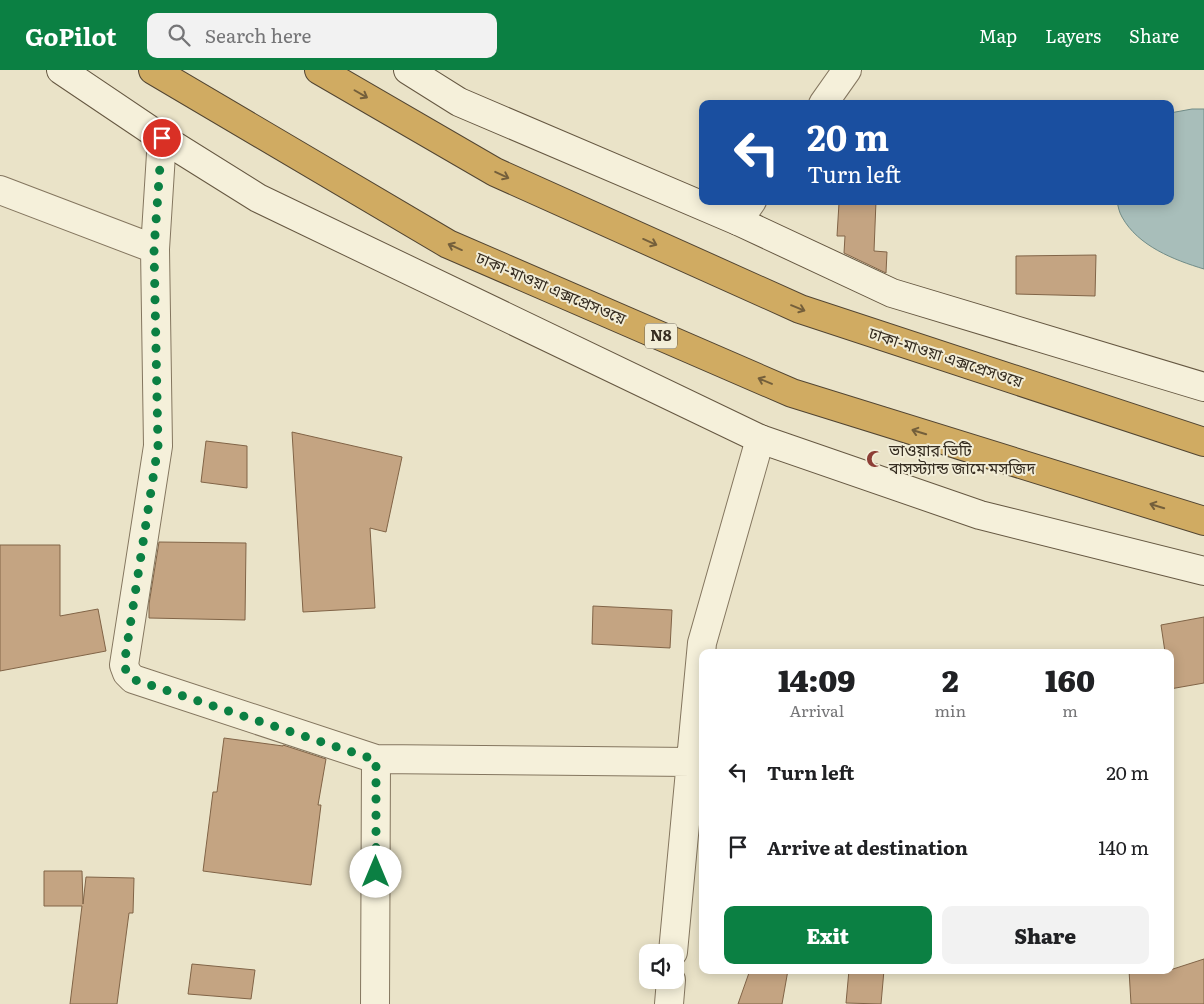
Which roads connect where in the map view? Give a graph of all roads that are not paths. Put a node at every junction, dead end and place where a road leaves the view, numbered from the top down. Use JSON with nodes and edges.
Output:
{"nodes":[{"id":1,"x":61,"y":70,"type":"edge"},
{"id":2,"x":153,"y":70,"type":"edge"},
{"id":3,"x":319,"y":70,"type":"edge"},
{"id":4,"x":408,"y":70,"type":"edge"},
{"id":5,"x":848,"y":70,"type":"edge"},
{"id":6,"x":826,"y":100,"type":"edge"},
{"id":7,"x":162,"y":138,"type":"junction"},
{"id":8,"x":0,"y":190,"type":"edge"},
{"id":9,"x":699,"y":193,"type":"edge"},
{"id":10,"x":729,"y":205,"type":"edge"},
{"id":11,"x":745,"y":211,"type":"edge"},
{"id":12,"x":154,"y":249,"type":"junction"},
{"id":13,"x":1204,"y":388,"type":"edge"},
{"id":14,"x":760,"y":439,"type":"junction"},
{"id":15,"x":1204,"y":442,"type":"edge"},
{"id":16,"x":1204,"y":521,"type":"edge"},
{"id":17,"x":1204,"y":571,"type":"edge"},
{"id":18,"x":701,"y":649,"type":"edge"},
{"id":19,"x":699,"y":675,"type":"edge"},
{"id":20,"x":376,"y":760,"type":"junction"},
{"id":21,"x":691,"y":762,"type":"junction"},
{"id":22,"x":675,"y":944,"type":"edge"},
{"id":23,"x":670,"y":989,"type":"edge"},
{"id":24,"x":375,"y":1004,"type":"edge"},
{"id":25,"x":669,"y":1004,"type":"edge"}],
"edges":[{"from":1,"to":7,"type":"street"},
{"from":16,"to":2,"type":"highway","name":"ঢাকা-মাওয়া এক্সপ্রেসওয়ে","number":"N8","one_way":true},
{"from":3,"to":15,"type":"highway","name":"ঢাকা-মাওয়া এক্সপ্রেসওয়ে","one_way":true},
{"from":4,"to":9,"type":"street"},
{"from":5,"to":6,"type":"street"},
{"from":7,"to":12,"type":"street"},
{"from":7,"to":14,"type":"street"},
{"from":8,"to":12,"type":"street"},
{"from":10,"to":11,"type":"street"},
{"from":11,"to":13,"type":"street"},
{"from":12,"to":20,"type":"street"},
{"from":14,"to":17,"type":"street"},
{"from":14,"to":18,"type":"street"},
{"from":19,"to":21,"type":"street"},
{"from":20,"to":21,"type":"street"},
{"from":20,"to":24,"type":"street"},
{"from":21,"to":22,"type":"street"},
{"from":23,"to":25,"type":"street"}]}
